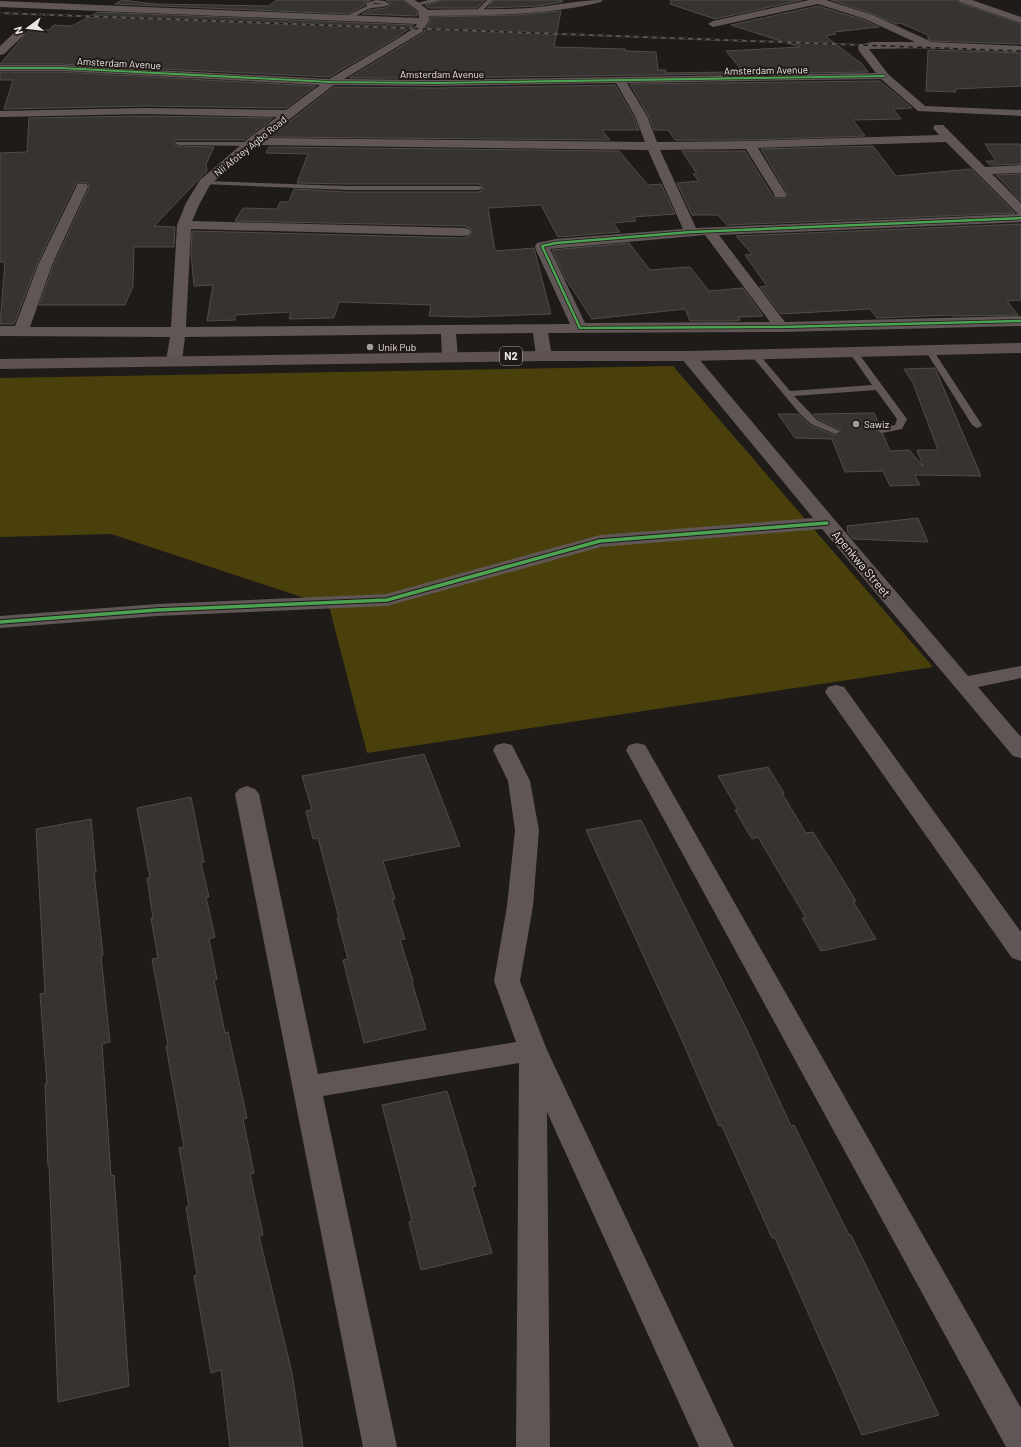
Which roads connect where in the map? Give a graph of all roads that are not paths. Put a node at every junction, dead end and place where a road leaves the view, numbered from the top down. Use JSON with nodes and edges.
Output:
{"nodes":[{"id":1,"x":164,"y":0,"type":"edge"},
{"id":2,"x":361,"y":0,"type":"edge"},
{"id":3,"x":438,"y":0,"type":"edge"},
{"id":4,"x":490,"y":0,"type":"edge"},
{"id":5,"x":598,"y":0,"type":"edge"},
{"id":6,"x":817,"y":0,"type":"edge"},
{"id":7,"x":963,"y":0,"type":"edge"},
{"id":8,"x":392,"y":1,"type":"dead end"},
{"id":9,"x":999,"y":2,"type":"dead end"},
{"id":10,"x":0,"y":4,"type":"edge"},
{"id":11,"x":370,"y":4,"type":"junction"},
{"id":12,"x":984,"y":6,"type":"junction"},
{"id":13,"x":148,"y":9,"type":"junction"},
{"id":14,"x":418,"y":10,"type":"edge"},
{"id":15,"x":477,"y":13,"type":"junction"},
{"id":16,"x":345,"y":18,"type":"junction"},
{"id":17,"x":1021,"y":20,"type":"edge"},
{"id":18,"x":713,"y":24,"type":"dead end"},
{"id":19,"x":20,"y":33,"type":"dead end"},
{"id":20,"x":930,"y":45,"type":"junction"},
{"id":21,"x":1021,"y":49,"type":"edge"},
{"id":22,"x":0,"y":52,"type":"edge"},
{"id":23,"x":0,"y":68,"type":"edge"},
{"id":24,"x":884,"y":76,"type":"junction"},
{"id":25,"x":620,"y":80,"type":"junction"},
{"id":26,"x":331,"y":82,"type":"junction"},
{"id":27,"x":922,"y":109,"type":"junction"},
{"id":28,"x":0,"y":114,"type":"edge"},
{"id":29,"x":289,"y":114,"type":"junction"},
{"id":30,"x":1021,"y":114,"type":"edge"},
{"id":31,"x":948,"y":138,"type":"junction"},
{"id":32,"x":178,"y":143,"type":"dead end"},
{"id":33,"x":252,"y":143,"type":"junction"},
{"id":34,"x":750,"y":145,"type":"junction"},
{"id":35,"x":652,"y":146,"type":"junction"},
{"id":36,"x":1021,"y":169,"type":"edge"},
{"id":37,"x":981,"y":171,"type":"junction"},
{"id":38,"x":205,"y":183,"type":"junction"},
{"id":39,"x":82,"y":187,"type":"dead end"},
{"id":40,"x":479,"y":188,"type":"dead end"},
{"id":41,"x":780,"y":194,"type":"dead end"},
{"id":42,"x":1021,"y":211,"type":"edge"},
{"id":43,"x":1021,"y":218,"type":"edge"},
{"id":44,"x":184,"y":225,"type":"junction"},
{"id":45,"x":709,"y":231,"type":"junction"},
{"id":46,"x":464,"y":232,"type":"dead end"},
{"id":47,"x":691,"y":232,"type":"junction"},
{"id":48,"x":1021,"y":321,"type":"edge"},
{"id":49,"x":781,"y":327,"type":"junction"},
{"id":50,"x":540,"y":328,"type":"junction"},
{"id":51,"x":580,"y":328,"type":"junction"},
{"id":52,"x":448,"y":330,"type":"junction"},
{"id":53,"x":0,"y":331,"type":"edge"},
{"id":54,"x":21,"y":331,"type":"junction"},
{"id":55,"x":178,"y":332,"type":"junction"},
{"id":56,"x":1021,"y":348,"type":"edge"},
{"id":57,"x":929,"y":350,"type":"junction"},
{"id":58,"x":853,"y":352,"type":"junction"},
{"id":59,"x":755,"y":355,"type":"junction"},
{"id":60,"x":544,"y":356,"type":"junction"},
{"id":61,"x":688,"y":356,"type":"junction"},
{"id":62,"x":450,"y":357,"type":"junction"},
{"id":63,"x":174,"y":362,"type":"junction"},
{"id":64,"x":0,"y":364,"type":"edge"},
{"id":65,"x":878,"y":387,"type":"junction"},
{"id":66,"x":788,"y":394,"type":"junction"},
{"id":67,"x":977,"y":425,"type":"dead end"},
{"id":68,"x":882,"y":430,"type":"dead end"},
{"id":69,"x":835,"y":431,"type":"dead end"},
{"id":70,"x":827,"y":523,"type":"junction"},
{"id":71,"x":0,"y":622,"type":"edge"},
{"id":72,"x":1021,"y":672,"type":"edge"},
{"id":73,"x":963,"y":683,"type":"junction"},
{"id":74,"x":836,"y":692,"type":"dead end"},
{"id":75,"x":504,"y":750,"type":"dead end"},
{"id":76,"x":637,"y":750,"type":"dead end"},
{"id":77,"x":1021,"y":751,"type":"edge"},
{"id":78,"x":247,"y":794,"type":"dead end"},
{"id":79,"x":1021,"y":951,"type":"edge"},
{"id":80,"x":533,"y":1050,"type":"junction"},
{"id":81,"x":307,"y":1087,"type":"junction"},
{"id":82,"x":1021,"y":1441,"type":"edge"},
{"id":83,"x":380,"y":1447,"type":"edge"},
{"id":84,"x":533,"y":1447,"type":"edge"},
{"id":85,"x":718,"y":1447,"type":"edge"}],
"edges":[{"from":1,"to":13,"type":"street"},
{"from":2,"to":11,"type":"lane"},
{"from":3,"to":14,"type":"lane"},
{"from":4,"to":15,"type":"lane"},
{"from":5,"to":15,"type":"street"},
{"from":6,"to":18,"type":"street"},
{"from":6,"to":20,"type":"street"},
{"from":7,"to":12,"type":"street"},
{"from":8,"to":11,"type":"lane"},
{"from":9,"to":12,"type":"street"},
{"from":10,"to":13,"type":"street"},
{"from":11,"to":16,"type":"lane"},
{"from":12,"to":17,"type":"street"},
{"from":13,"to":16,"type":"street"},
{"from":14,"to":15,"type":"street"},
{"from":14,"to":16,"type":"street"},
{"from":14,"to":26,"type":"street","name":"Nii Afotey Agbo Road"},
{"from":19,"to":22,"type":"street"},
{"from":20,"to":21,"type":"street"},
{"from":20,"to":24,"type":"street"},
{"from":23,"to":26,"type":"street","name":"Amsterdam Avenue"},
{"from":24,"to":25,"type":"street","name":"Amsterdam Avenue"},
{"from":24,"to":27,"type":"street"},
{"from":25,"to":26,"type":"street","name":"Amsterdam Avenue"},
{"from":25,"to":35,"type":"street"},
{"from":26,"to":29,"type":"street","name":"Nii Afotey Agbo Road"},
{"from":27,"to":30,"type":"street"},
{"from":27,"to":31,"type":"street"},
{"from":28,"to":29,"type":"street"},
{"from":29,"to":33,"type":"street","name":"Nii Afotey Agbo Road"},
{"from":31,"to":34,"type":"street"},
{"from":31,"to":37,"type":"street"},
{"from":32,"to":33,"type":"lane"},
{"from":33,"to":35,"type":"street"},
{"from":33,"to":38,"type":"street","name":"Nii Afotey Agbo Road"},
{"from":34,"to":35,"type":"street"},
{"from":34,"to":41,"type":"street"},
{"from":35,"to":47,"type":"street"},
{"from":36,"to":37,"type":"street"},
{"from":37,"to":42,"type":"street"},
{"from":38,"to":40,"type":"lane"},
{"from":38,"to":44,"type":"street","name":"Nii Afotey Agbo Road"},
{"from":39,"to":54,"type":"street"},
{"from":43,"to":45,"type":"street"},
{"from":44,"to":46,"type":"street"},
{"from":44,"to":55,"type":"street","name":"Nii Afotey Agbo Road"},
{"from":45,"to":47,"type":"street"},
{"from":45,"to":49,"type":"street"},
{"from":47,"to":51,"type":"street"},
{"from":48,"to":49,"type":"street"},
{"from":49,"to":51,"type":"street"},
{"from":50,"to":51,"type":"street"},
{"from":50,"to":52,"type":"street"},
{"from":50,"to":60,"type":"street"},
{"from":52,"to":55,"type":"street"},
{"from":52,"to":62,"type":"street"},
{"from":53,"to":54,"type":"street"},
{"from":54,"to":55,"type":"street"},
{"from":55,"to":63,"type":"street","name":"Nii Afotey Agbo Road"},
{"from":56,"to":57,"type":"highway","number":"N2"},
{"from":57,"to":58,"type":"highway","number":"N2"},
{"from":57,"to":67,"type":"lane"},
{"from":58,"to":59,"type":"highway","number":"N2"},
{"from":58,"to":65,"type":"lane"},
{"from":59,"to":61,"type":"highway","number":"N2"},
{"from":59,"to":66,"type":"lane"},
{"from":60,"to":61,"type":"highway","number":"N2"},
{"from":60,"to":62,"type":"highway","number":"N2"},
{"from":61,"to":70,"type":"street","name":"Apenkwa Street"},
{"from":62,"to":63,"type":"highway","number":"N2"},
{"from":63,"to":64,"type":"highway","number":"N2"},
{"from":65,"to":66,"type":"lane"},
{"from":65,"to":68,"type":"lane"},
{"from":66,"to":69,"type":"lane"},
{"from":70,"to":71,"type":"street"},
{"from":70,"to":73,"type":"street","name":"Apenkwa Street"},
{"from":72,"to":73,"type":"street"},
{"from":73,"to":77,"type":"street","name":"Apenkwa Street"},
{"from":74,"to":79,"type":"street"},
{"from":75,"to":80,"type":"street"},
{"from":76,"to":82,"type":"street"},
{"from":78,"to":81,"type":"street"},
{"from":80,"to":81,"type":"street"},
{"from":80,"to":84,"type":"street"},
{"from":80,"to":85,"type":"street"},
{"from":81,"to":83,"type":"street"}]}
